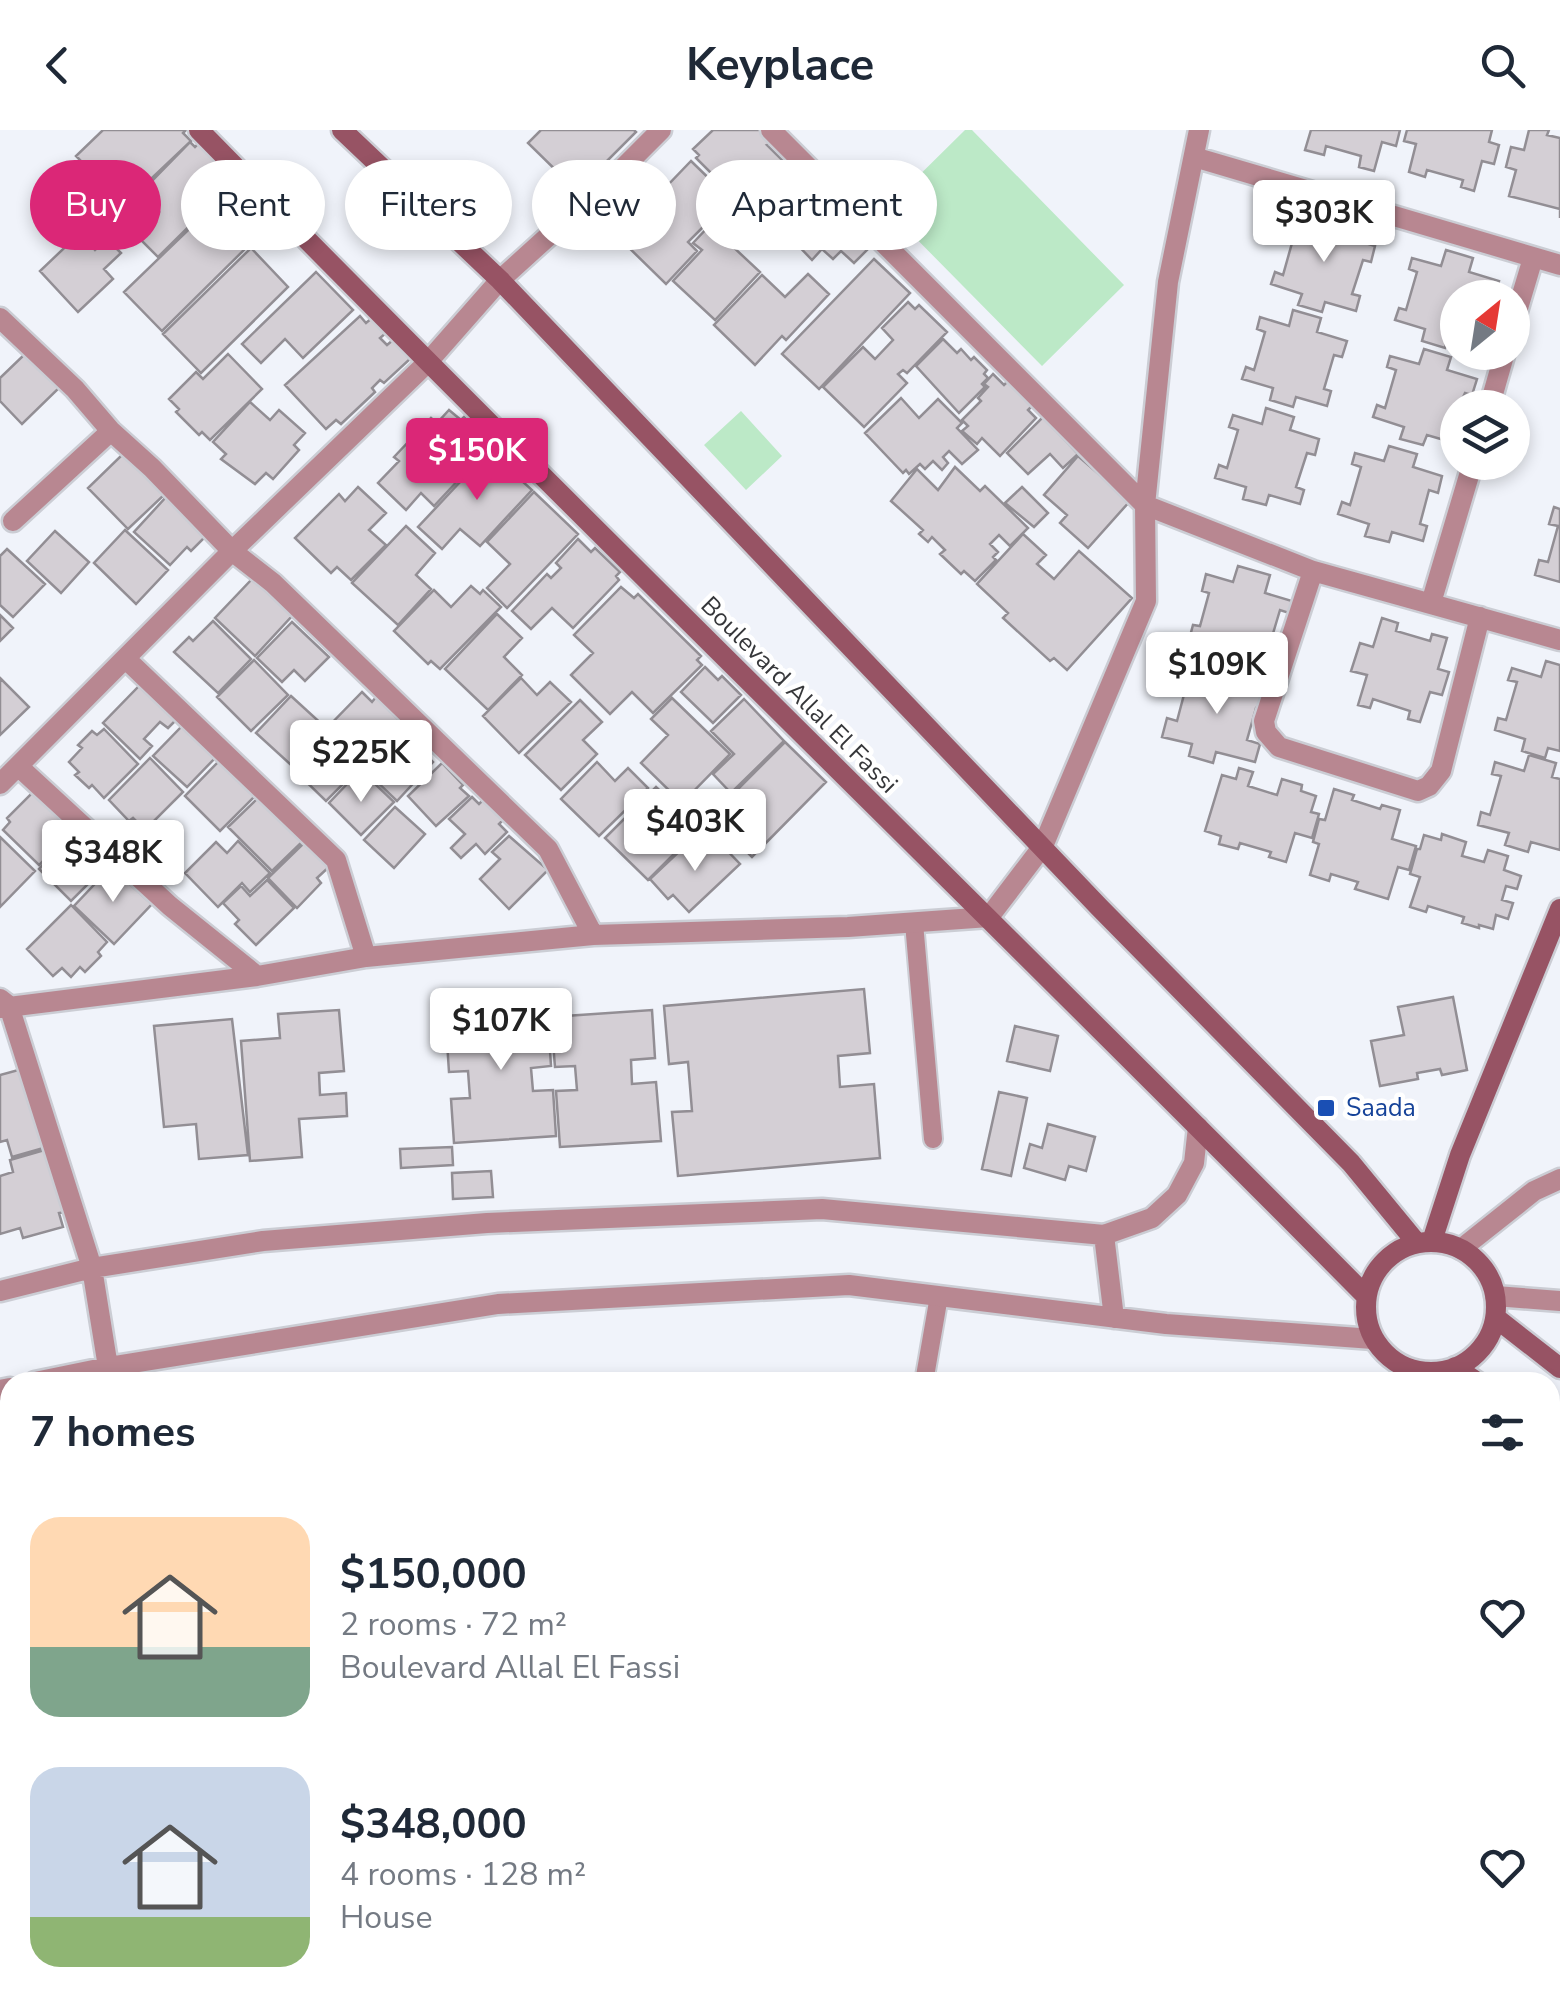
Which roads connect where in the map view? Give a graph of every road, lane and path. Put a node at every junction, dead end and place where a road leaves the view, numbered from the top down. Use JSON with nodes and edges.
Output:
{"nodes":[{"id":1,"x":199,"y":130,"type":"edge"},
{"id":2,"x":342,"y":130,"type":"edge"},
{"id":3,"x":661,"y":130,"type":"edge"},
{"id":4,"x":772,"y":130,"type":"edge"},
{"id":5,"x":1200,"y":130,"type":"edge"},
{"id":6,"x":1194,"y":157,"type":"junction"},
{"id":7,"x":1533,"y":258,"type":"junction"},
{"id":8,"x":1560,"y":265,"type":"edge"},
{"id":9,"x":500,"y":280,"type":"junction"},
{"id":10,"x":1526,"y":280,"type":"edge"},
{"id":11,"x":0,"y":318,"type":"edge"},
{"id":12,"x":427,"y":363,"type":"junction"},
{"id":13,"x":111,"y":432,"type":"junction"},
{"id":14,"x":1467,"y":480,"type":"edge"},
{"id":15,"x":1145,"y":504,"type":"junction"},
{"id":16,"x":13,"y":521,"type":"dead end"},
{"id":17,"x":232,"y":551,"type":"junction"},
{"id":18,"x":1313,"y":572,"type":"junction"},
{"id":19,"x":1431,"y":603,"type":"junction"},
{"id":20,"x":1480,"y":617,"type":"junction"},
{"id":21,"x":1560,"y":640,"type":"edge"},
{"id":22,"x":126,"y":658,"type":"junction"},
{"id":23,"x":19,"y":767,"type":"junction"},
{"id":24,"x":0,"y":784,"type":"edge"},
{"id":25,"x":1043,"y":846,"type":"junction"},
{"id":26,"x":1560,"y":910,"type":"edge"},
{"id":27,"x":988,"y":917,"type":"junction"},
{"id":28,"x":914,"y":922,"type":"junction"},
{"id":29,"x":593,"y":935,"type":"junction"},
{"id":30,"x":366,"y":957,"type":"junction"},
{"id":31,"x":257,"y":976,"type":"junction"},
{"id":32,"x":3,"y":1004,"type":"edge"},
{"id":33,"x":1198,"y":1127,"type":"junction"},
{"id":34,"x":934,"y":1139,"type":"dead end"},
{"id":35,"x":1560,"y":1179,"type":"edge"},
{"id":36,"x":1104,"y":1235,"type":"junction"},
{"id":37,"x":1424,"y":1242,"type":"junction"},
{"id":38,"x":1461,"y":1248,"type":"junction"},
{"id":39,"x":92,"y":1268,"type":"junction"},
{"id":40,"x":0,"y":1291,"type":"edge"},
{"id":41,"x":939,"y":1296,"type":"junction"},
{"id":42,"x":1366,"y":1296,"type":"junction"},
{"id":43,"x":1560,"y":1301,"type":"edge"},
{"id":44,"x":1496,"y":1307,"type":"junction"},
{"id":45,"x":1114,"y":1318,"type":"junction"},
{"id":46,"x":1374,"y":1339,"type":"junction"},
{"id":47,"x":1456,"y":1367,"type":"junction"},
{"id":48,"x":1560,"y":1368,"type":"edge"},
{"id":49,"x":110,"y":1372,"type":"edge"},
{"id":50,"x":121,"y":1372,"type":"edge"},
{"id":51,"x":926,"y":1372,"type":"edge"},
{"id":52,"x":1463,"y":1372,"type":"edge"}],
"edges":[{"from":1,"to":12,"type":"main road","name":"Boulevard Allal El Fassi"},
{"from":2,"to":9,"type":"main road"},
{"from":3,"to":9,"type":"street"},
{"from":4,"to":15,"type":"street"},
{"from":5,"to":6,"type":"street"},
{"from":6,"to":7,"type":"street"},
{"from":6,"to":15,"type":"street"},
{"from":7,"to":8,"type":"street"},
{"from":7,"to":10,"type":"street"},
{"from":9,"to":12,"type":"street"},
{"from":9,"to":25,"type":"main road"},
{"from":11,"to":13,"type":"street"},
{"from":12,"to":17,"type":"street"},
{"from":12,"to":27,"type":"main road","name":"Boulevard Allal El Fassi"},
{"from":13,"to":16,"type":"street"},
{"from":13,"to":17,"type":"street"},
{"from":14,"to":19,"type":"street"},
{"from":15,"to":18,"type":"street"},
{"from":15,"to":25,"type":"street"},
{"from":17,"to":22,"type":"street"},
{"from":17,"to":29,"type":"street"},
{"from":18,"to":19,"type":"street"},
{"from":18,"to":20,"type":"street"},
{"from":19,"to":20,"type":"street"},
{"from":20,"to":21,"type":"street"},
{"from":22,"to":23,"type":"street"},
{"from":22,"to":30,"type":"street"},
{"from":23,"to":24,"type":"street"},
{"from":23,"to":31,"type":"street"},
{"from":25,"to":27,"type":"street"},
{"from":25,"to":37,"type":"main road"},
{"from":26,"to":37,"type":"main road"},
{"from":27,"to":28,"type":"street"},
{"from":27,"to":33,"type":"main road","name":"Boulevard Allal El Fassi"},
{"from":28,"to":29,"type":"street"},
{"from":28,"to":34,"type":"lane"},
{"from":29,"to":30,"type":"street"},
{"from":30,"to":31,"type":"street"},
{"from":31,"to":32,"type":"street"},
{"from":32,"to":39,"type":"street"},
{"from":33,"to":36,"type":"street"},
{"from":33,"to":42,"type":"main road","name":"Boulevard Allal El Fassi"},
{"from":35,"to":38,"type":"street"},
{"from":36,"to":39,"type":"street"},
{"from":36,"to":45,"type":"street"},
{"from":37,"to":38,"type":"main road"},
{"from":37,"to":42,"type":"main road"},
{"from":38,"to":44,"type":"main road"},
{"from":39,"to":40,"type":"street"},
{"from":39,"to":49,"type":"street"},
{"from":41,"to":45,"type":"street"},
{"from":41,"to":50,"type":"street"},
{"from":41,"to":51,"type":"lane"},
{"from":42,"to":46,"type":"main road"},
{"from":43,"to":44,"type":"street"},
{"from":44,"to":47,"type":"main road"},
{"from":44,"to":48,"type":"main road"},
{"from":45,"to":46,"type":"street"},
{"from":46,"to":47,"type":"main road"},
{"from":47,"to":52,"type":"main road"}]}
